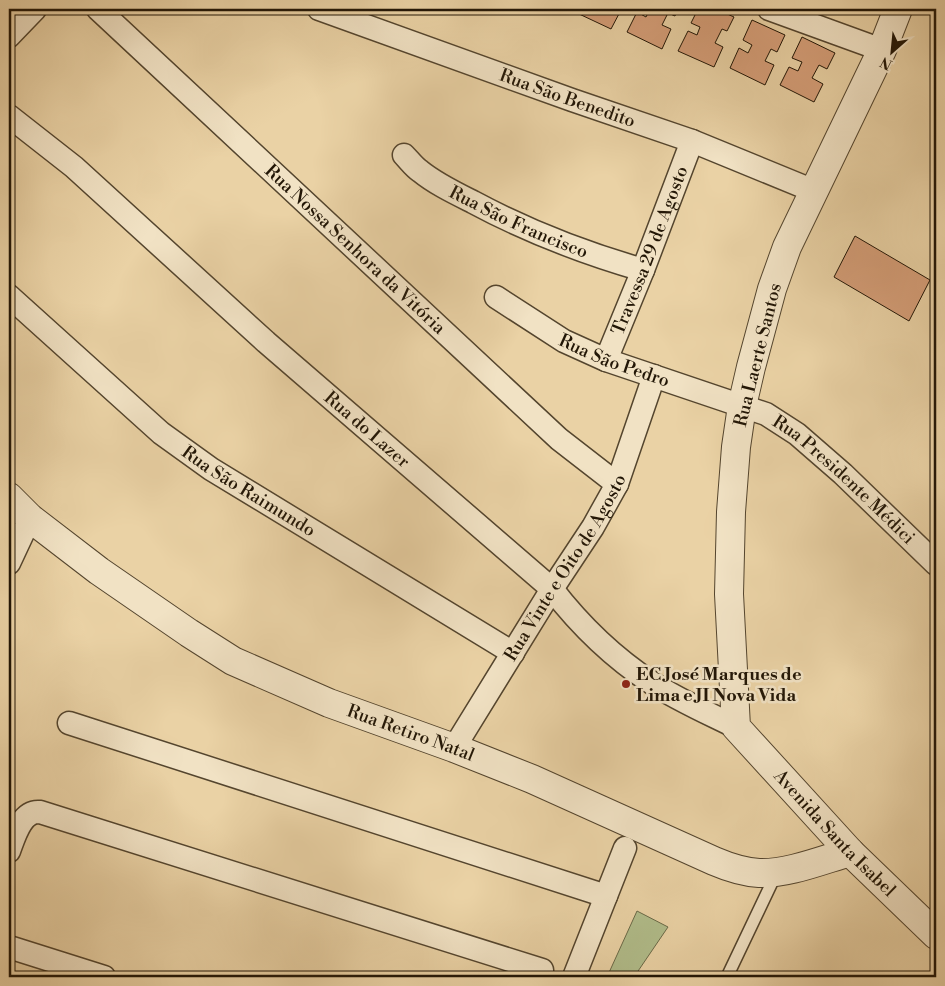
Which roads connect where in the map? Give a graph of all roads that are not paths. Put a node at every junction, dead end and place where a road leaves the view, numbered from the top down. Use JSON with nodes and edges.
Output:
{"nodes":[{"id":1,"x":98,"y":9,"type":"edge"},
{"id":2,"x":319,"y":9,"type":"edge"},
{"id":3,"x":769,"y":9,"type":"edge"},
{"id":4,"x":898,"y":9,"type":"edge"},
{"id":5,"x":26,"y":11,"type":"edge"},
{"id":6,"x":9,"y":36,"type":"edge"},
{"id":7,"x":882,"y":50,"type":"junction"},
{"id":8,"x":9,"y":116,"type":"edge"},
{"id":9,"x":692,"y":141,"type":"junction"},
{"id":10,"x":404,"y":155,"type":"dead end"},
{"id":11,"x":814,"y":191,"type":"junction"},
{"id":12,"x":643,"y":270,"type":"junction"},
{"id":13,"x":9,"y":296,"type":"edge"},
{"id":14,"x":496,"y":297,"type":"dead end"},
{"id":15,"x":606,"y":360,"type":"junction"},
{"id":16,"x":654,"y":376,"type":"junction"},
{"id":17,"x":742,"y":406,"type":"junction"},
{"id":18,"x":617,"y":484,"type":"junction"},
{"id":19,"x":9,"y":497,"type":"edge"},
{"id":20,"x":30,"y":518,"type":"junction"},
{"id":21,"x":9,"y":563,"type":"edge"},
{"id":22,"x":936,"y":564,"type":"edge"},
{"id":23,"x":552,"y":589,"type":"junction"},
{"id":24,"x":513,"y":653,"type":"junction"},
{"id":25,"x":69,"y":723,"type":"dead end"},
{"id":26,"x":736,"y":726,"type":"junction"},
{"id":27,"x":454,"y":748,"type":"junction"},
{"id":28,"x":625,"y":848,"type":"dead end"},
{"id":29,"x":9,"y":851,"type":"edge"},
{"id":30,"x":850,"y":852,"type":"junction"},
{"id":31,"x":777,"y":872,"type":"junction"},
{"id":32,"x":606,"y":896,"type":"junction"},
{"id":33,"x":936,"y":935,"type":"edge"},
{"id":34,"x":9,"y":947,"type":"edge"},
{"id":35,"x":542,"y":970,"type":"dead end"},
{"id":36,"x":104,"y":977,"type":"edge"},
{"id":37,"x":574,"y":977,"type":"edge"},
{"id":38,"x":727,"y":977,"type":"edge"}],
"edges":[{"from":1,"to":18,"type":"street","name":"Rua Nossa Senhora da Vitória"},
{"from":2,"to":9,"type":"street","name":"Rua São Benedito"},
{"from":3,"to":7,"type":"street"},
{"from":4,"to":7,"type":"street","name":"Rua Laerte Santos"},
{"from":5,"to":6,"type":"street"},
{"from":7,"to":11,"type":"street","name":"Rua Laerte Santos"},
{"from":8,"to":23,"type":"street","name":"Rua do Lazer"},
{"from":9,"to":11,"type":"street","name":"Rua São Benedito"},
{"from":9,"to":12,"type":"street","name":"Travessa 29 de Agosto"},
{"from":10,"to":12,"type":"street","name":"Rua São Francisco"},
{"from":11,"to":17,"type":"street","name":"Rua Laerte Santos"},
{"from":12,"to":15,"type":"street","name":"Travessa 29 de Agosto"},
{"from":13,"to":24,"type":"street","name":"Rua São Raimundo"},
{"from":14,"to":15,"type":"street","name":"Rua São Pedro"},
{"from":15,"to":16,"type":"street","name":"Rua São Pedro"},
{"from":16,"to":17,"type":"street","name":"Rua São Pedro"},
{"from":16,"to":18,"type":"street","name":"Rua Vinte e Oito de Agosto"},
{"from":17,"to":22,"type":"street","name":"Rua Presidente Médici"},
{"from":17,"to":26,"type":"street","name":"Rua Laerte Santos"},
{"from":18,"to":23,"type":"street","name":"Rua Vinte e Oito de Agosto"},
{"from":19,"to":20,"type":"street","name":"Rua Retiro Natal"},
{"from":20,"to":21,"type":"street"},
{"from":20,"to":27,"type":"street","name":"Rua Retiro Natal"},
{"from":23,"to":24,"type":"street","name":"Rua Vinte e Oito de Agosto"},
{"from":23,"to":26,"type":"street","name":"Rua do Lazer"},
{"from":24,"to":27,"type":"street","name":"Rua Vinte e Oito de Agosto"},
{"from":25,"to":32,"type":"street"},
{"from":26,"to":30,"type":"street","name":"Avenida Santa Isabel"},
{"from":27,"to":31,"type":"street","name":"Rua Retiro Natal"},
{"from":28,"to":32,"type":"street"},
{"from":29,"to":35,"type":"street"},
{"from":30,"to":31,"type":"street","name":"Rua Retiro Natal"},
{"from":30,"to":33,"type":"street","name":"Avenida Santa Isabel"},
{"from":31,"to":38,"type":"lane"},
{"from":32,"to":37,"type":"street"},
{"from":34,"to":36,"type":"street"}]}
